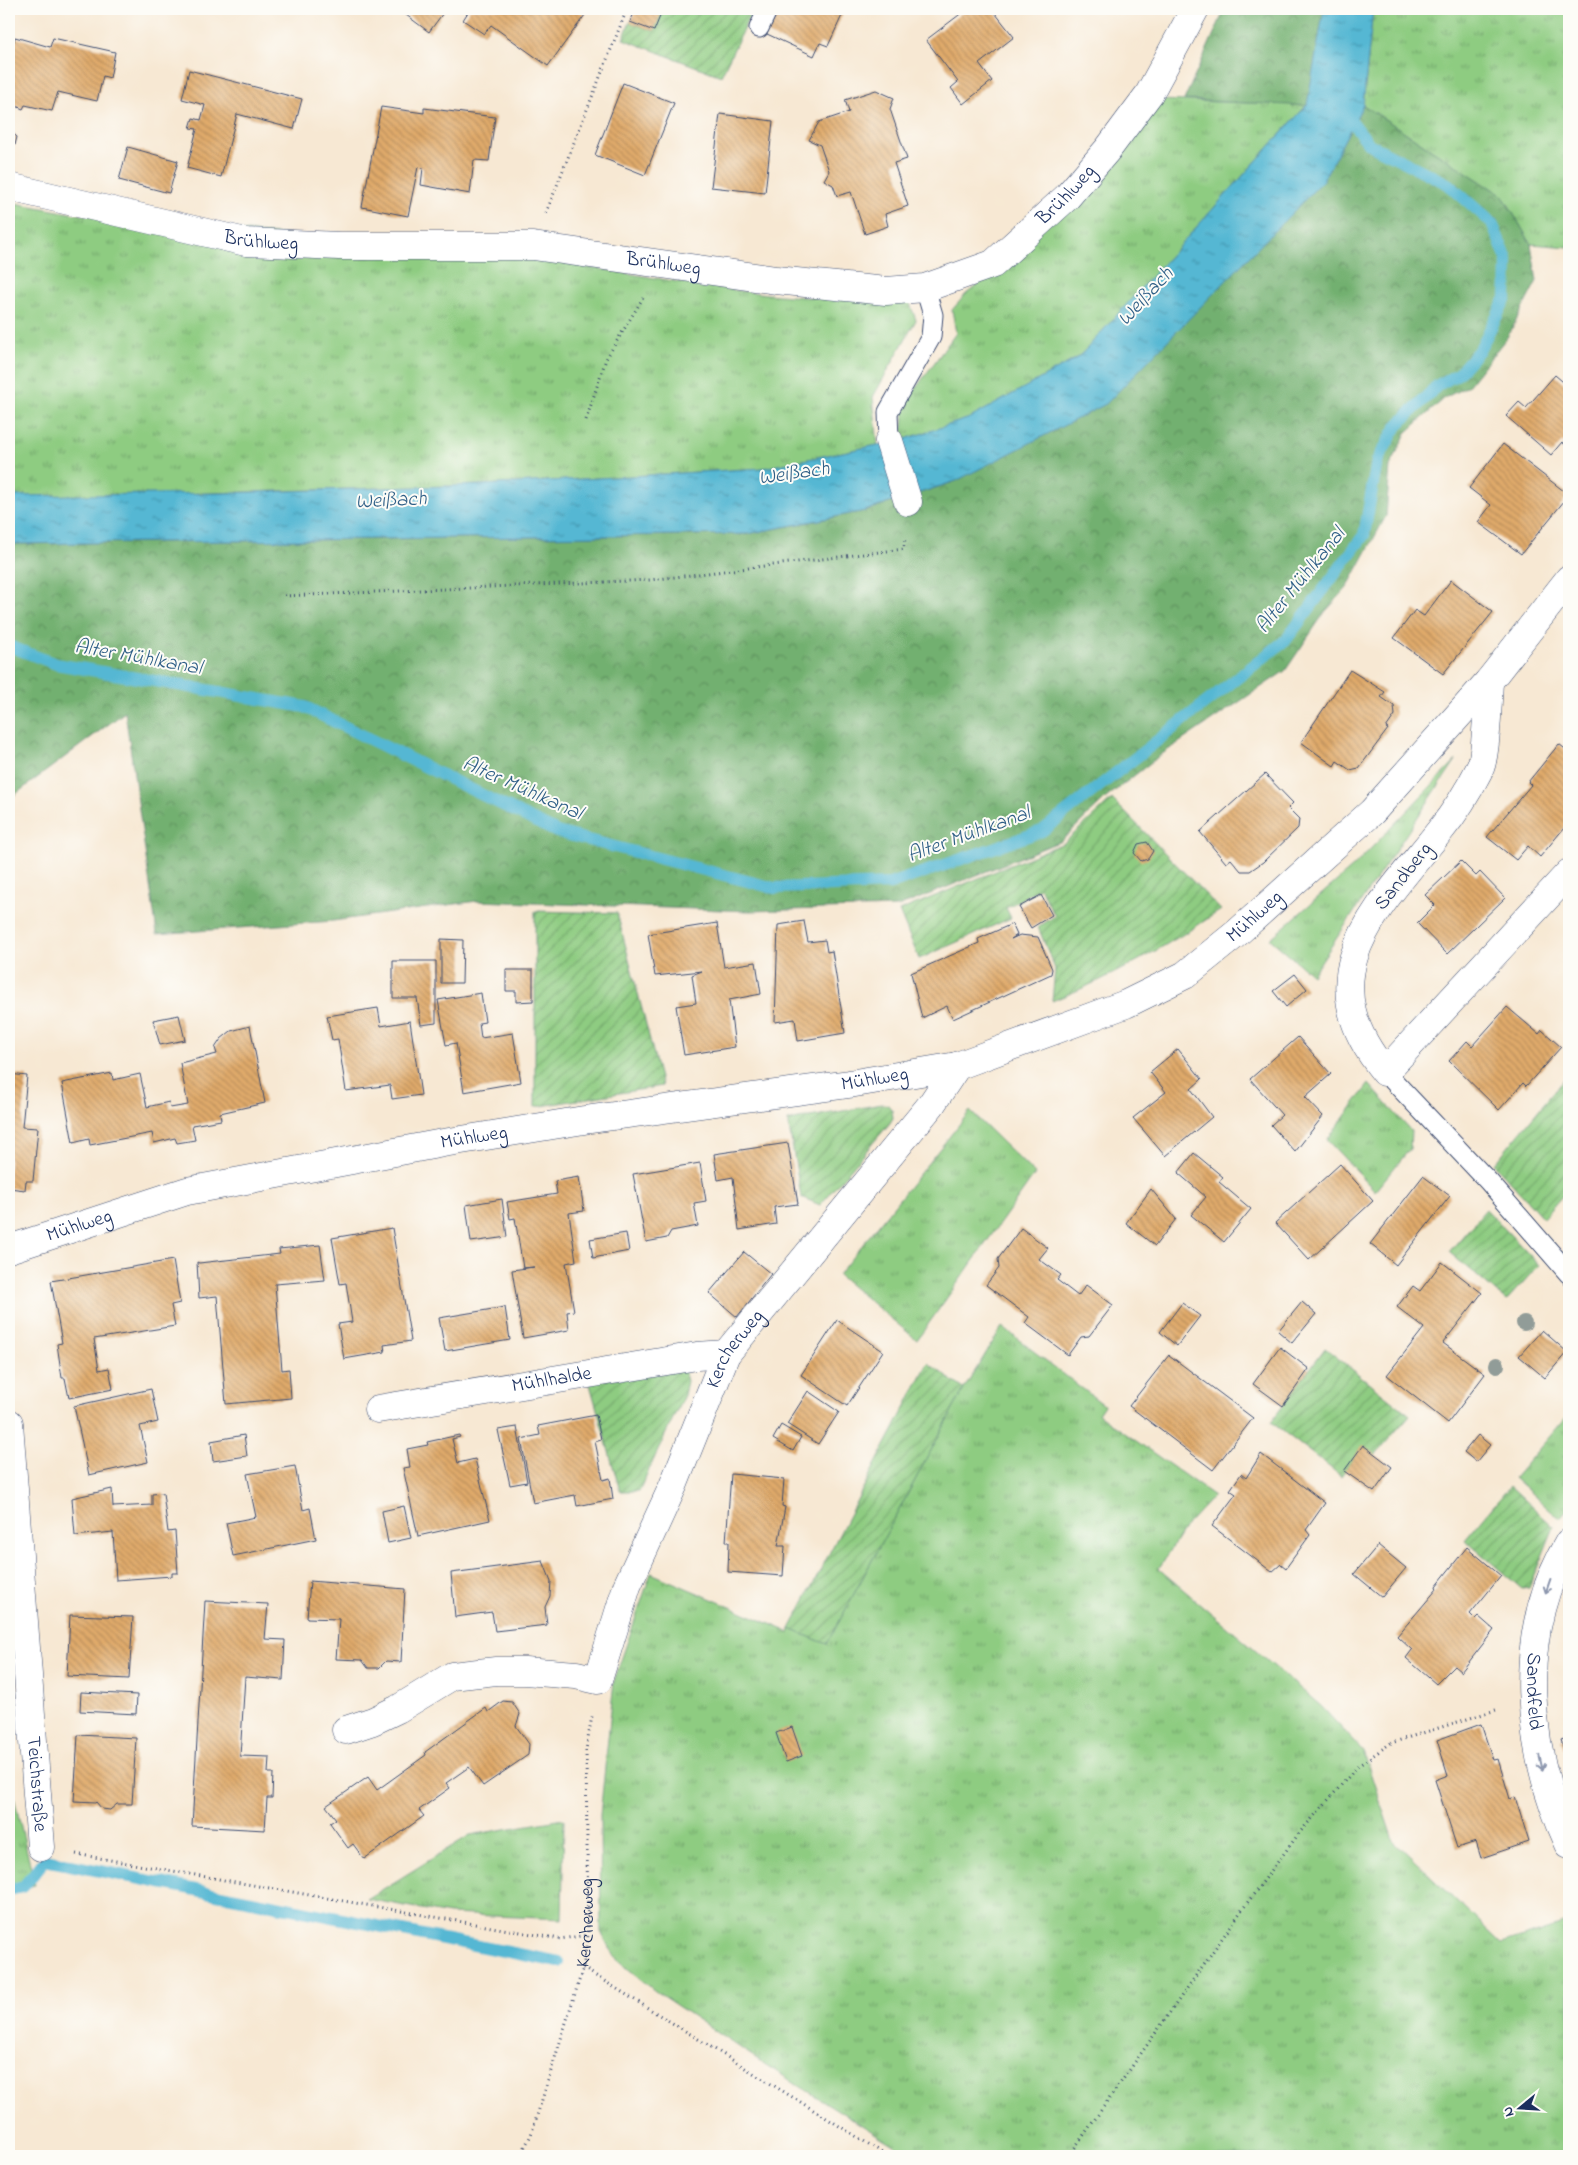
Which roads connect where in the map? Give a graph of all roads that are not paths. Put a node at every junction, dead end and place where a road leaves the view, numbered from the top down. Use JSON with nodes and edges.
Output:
{"nodes":[{"id":1,"x":768,"y":9,"type":"edge"},
{"id":2,"x":1195,"y":9,"type":"edge"},
{"id":3,"x":759,"y":28,"type":"dead end"},
{"id":4,"x":9,"y":187,"type":"edge"},
{"id":5,"x":925,"y":288,"type":"junction"},
{"id":6,"x":889,"y":441,"type":"joint"},
{"id":7,"x":908,"y":502,"type":"road end"},
{"id":8,"x":1569,"y":579,"type":"edge"},
{"id":9,"x":1489,"y":681,"type":"junction"},
{"id":10,"x":1569,"y":873,"type":"edge"},
{"id":11,"x":957,"y":1066,"type":"junction"},
{"id":12,"x":1385,"y":1072,"type":"junction"},
{"id":13,"x":9,"y":1249,"type":"edge"},
{"id":14,"x":1569,"y":1274,"type":"edge"},
{"id":15,"x":726,"y":1354,"type":"junction"},
{"id":16,"x":378,"y":1409,"type":"dead end"},
{"id":17,"x":9,"y":1423,"type":"edge"},
{"id":18,"x":1569,"y":1542,"type":"edge"},
{"id":19,"x":346,"y":1730,"type":"dead end"},
{"id":20,"x":1569,"y":1844,"type":"edge"},
{"id":21,"x":41,"y":1847,"type":"road end"}],
"edges":[{"from":1,"to":3,"type":"lane"},
{"from":2,"to":5,"type":"street","name":"Brühlweg"},
{"from":4,"to":5,"type":"street","name":"Brühlweg"},
{"from":5,"to":6,"type":"lane"},
{"from":6,"to":7,"type":"street"},
{"from":8,"to":9,"type":"street","name":"Mühlweg"},
{"from":9,"to":11,"type":"street","name":"Mühlweg"},
{"from":9,"to":12,"type":"street","name":"Sandberg"},
{"from":10,"to":12,"type":"street"},
{"from":11,"to":13,"type":"street","name":"Mühlweg"},
{"from":11,"to":15,"type":"street","name":"Kercherweg"},
{"from":12,"to":14,"type":"lane","name":"Sandberg"},
{"from":15,"to":16,"type":"street","name":"Mühlhalde"},
{"from":15,"to":19,"type":"street","name":"Kercherweg"},
{"from":17,"to":21,"type":"street","name":"Teichstraße"},
{"from":18,"to":20,"type":"street","name":"Sandfeld","one_way":true}]}
